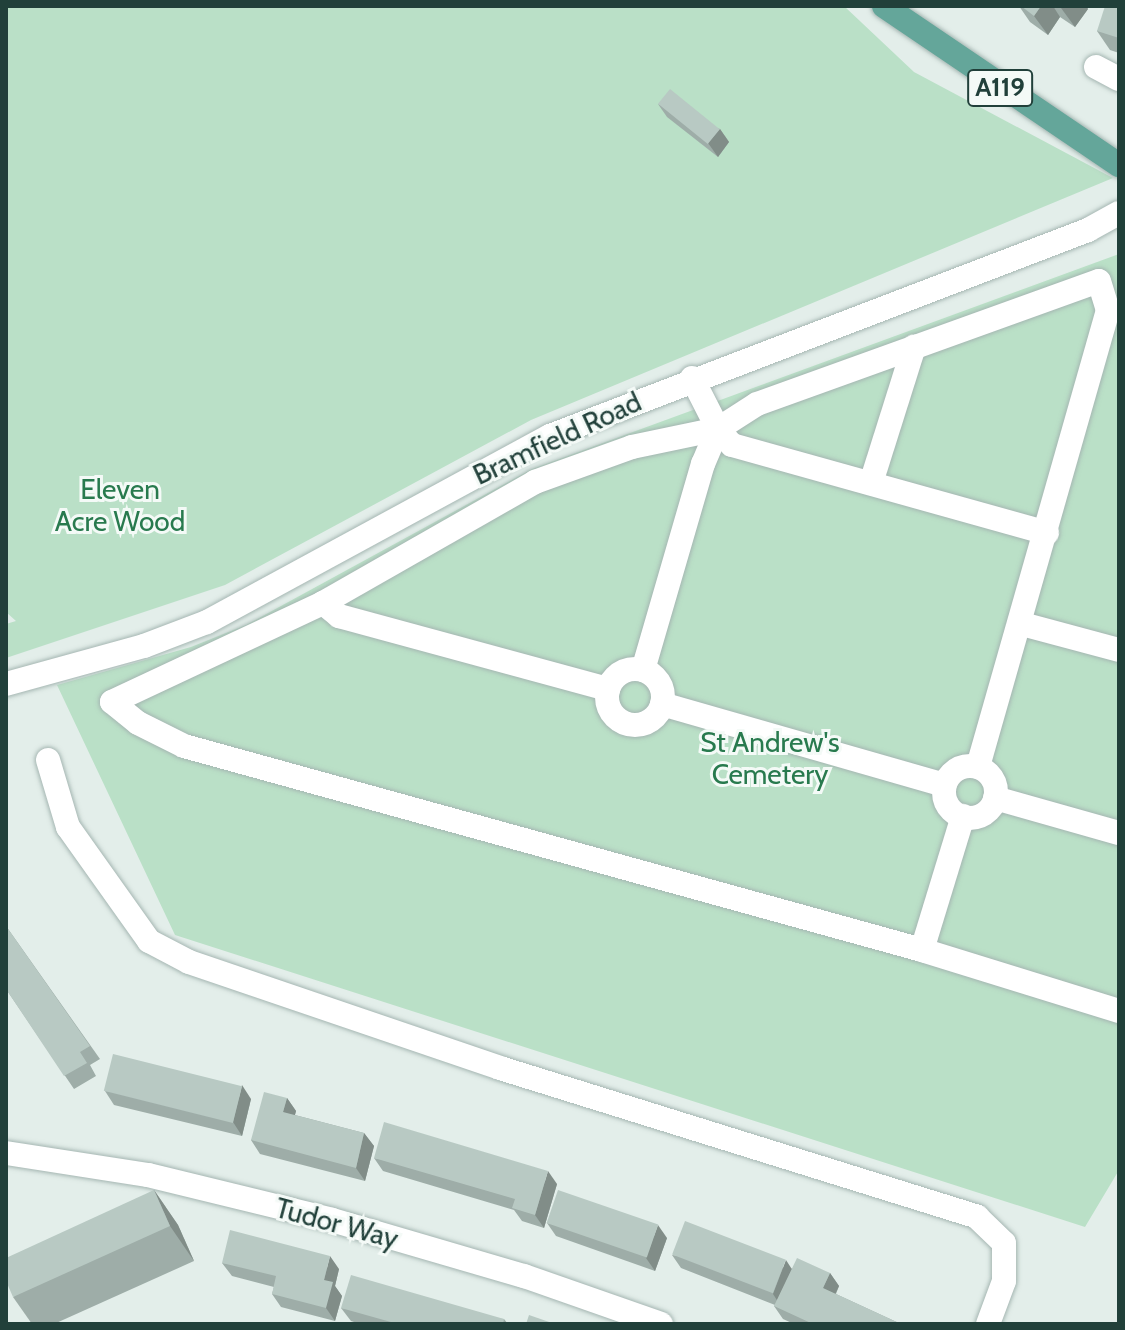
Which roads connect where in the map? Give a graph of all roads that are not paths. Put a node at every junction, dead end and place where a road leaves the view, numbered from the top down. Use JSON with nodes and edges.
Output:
{"nodes":[{"id":1,"x":900,"y":11,"type":"edge"},
{"id":2,"x":1096,"y":67,"type":"dead end"},
{"id":3,"x":1119,"y":79,"type":"edge"},
{"id":4,"x":1119,"y":165,"type":"edge"},
{"id":5,"x":1119,"y":213,"type":"edge"},
{"id":6,"x":914,"y":347,"type":"junction"},
{"id":7,"x":692,"y":378,"type":"junction"},
{"id":8,"x":718,"y":429,"type":"junction"},
{"id":9,"x":871,"y":483,"type":"junction"},
{"id":10,"x":1047,"y":533,"type":"junction"},
{"id":11,"x":323,"y":603,"type":"junction"},
{"id":12,"x":1022,"y":624,"type":"junction"},
{"id":13,"x":1119,"y":650,"type":"edge"},
{"id":14,"x":643,"y":670,"type":"junction"},
{"id":15,"x":6,"y":684,"type":"edge"},
{"id":16,"x":608,"y":689,"type":"junction"},
{"id":17,"x":662,"y":704,"type":"junction"},
{"id":18,"x":48,"y":760,"type":"dead end"},
{"id":19,"x":978,"y":767,"type":"junction"},
{"id":20,"x":945,"y":785,"type":"junction"},
{"id":21,"x":995,"y":798,"type":"junction"},
{"id":22,"x":963,"y":816,"type":"junction"},
{"id":23,"x":1119,"y":833,"type":"edge"},
{"id":24,"x":922,"y":950,"type":"junction"},
{"id":25,"x":1119,"y":1011,"type":"edge"},
{"id":26,"x":6,"y":1153,"type":"edge"},
{"id":27,"x":661,"y":1324,"type":"edge"},
{"id":28,"x":988,"y":1324,"type":"edge"}],
"edges":[{"from":1,"to":4,"type":"main road","number":"A119"},
{"from":2,"to":3,"type":"street"},
{"from":5,"to":7,"type":"street","name":"Bramfield Road"},
{"from":6,"to":8,"type":"street"},
{"from":6,"to":9,"type":"street"},
{"from":6,"to":10,"type":"street"},
{"from":7,"to":8,"type":"street"},
{"from":7,"to":15,"type":"street","name":"Bramfield Road"},
{"from":8,"to":9,"type":"street"},
{"from":8,"to":11,"type":"street"},
{"from":8,"to":14,"type":"street"},
{"from":9,"to":10,"type":"street"},
{"from":10,"to":12,"type":"street"},
{"from":11,"to":16,"type":"street"},
{"from":11,"to":24,"type":"street"},
{"from":12,"to":13,"type":"street"},
{"from":12,"to":19,"type":"street"},
{"from":14,"to":16,"type":"street"},
{"from":14,"to":17,"type":"street"},
{"from":16,"to":17,"type":"street"},
{"from":17,"to":20,"type":"street"},
{"from":18,"to":28,"type":"street"},
{"from":19,"to":20,"type":"street"},
{"from":19,"to":21,"type":"street"},
{"from":20,"to":22,"type":"street"},
{"from":21,"to":22,"type":"street"},
{"from":21,"to":23,"type":"street"},
{"from":22,"to":24,"type":"street"},
{"from":24,"to":25,"type":"street"},
{"from":26,"to":27,"type":"street","name":"Tudor Way"}]}
